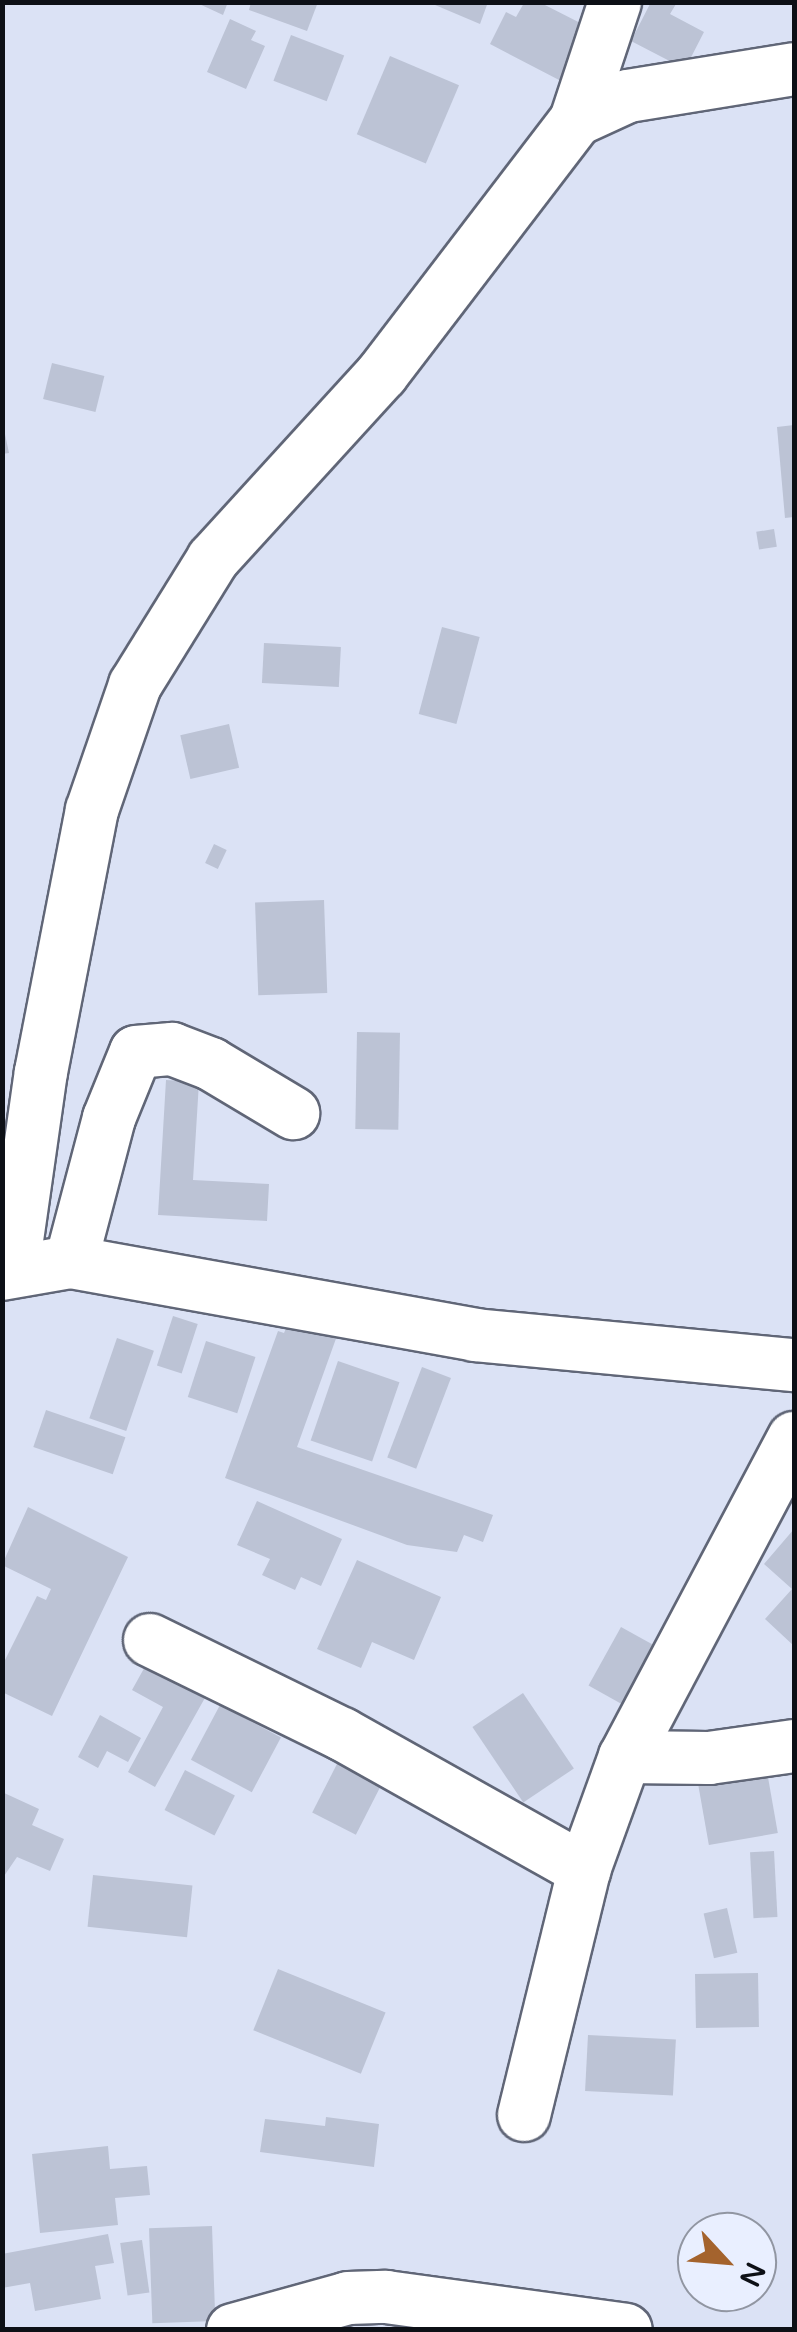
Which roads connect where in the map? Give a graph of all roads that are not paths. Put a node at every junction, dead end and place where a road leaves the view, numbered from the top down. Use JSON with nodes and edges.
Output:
{"nodes":[{"id":1,"x":601,"y":9,"type":"edge"},
{"id":2,"x":794,"y":68,"type":"edge"},
{"id":3,"x":576,"y":120,"type":"junction"},
{"id":4,"x":293,"y":1114,"type":"dead end"},
{"id":5,"x":71,"y":1262,"type":"junction"},
{"id":6,"x":8,"y":1271,"type":"edge"},
{"id":7,"x":794,"y":1364,"type":"edge"},
{"id":8,"x":794,"y":1438,"type":"edge"},
{"id":9,"x":150,"y":1640,"type":"dead end"},
{"id":10,"x":794,"y":1746,"type":"edge"},
{"id":11,"x":624,"y":1757,"type":"junction"},
{"id":12,"x":584,"y":1870,"type":"junction"},
{"id":13,"x":524,"y":2115,"type":"dead end"},
{"id":14,"x":234,"y":2330,"type":"edge"},
{"id":15,"x":626,"y":2330,"type":"edge"}],
"edges":[{"from":1,"to":3,"type":"street"},
{"from":2,"to":3,"type":"street"},
{"from":3,"to":6,"type":"street"},
{"from":4,"to":5,"type":"street"},
{"from":5,"to":6,"type":"street"},
{"from":5,"to":7,"type":"street"},
{"from":8,"to":11,"type":"street"},
{"from":9,"to":12,"type":"street"},
{"from":10,"to":11,"type":"street"},
{"from":11,"to":12,"type":"street"},
{"from":12,"to":13,"type":"street"},
{"from":14,"to":15,"type":"street"}]}
